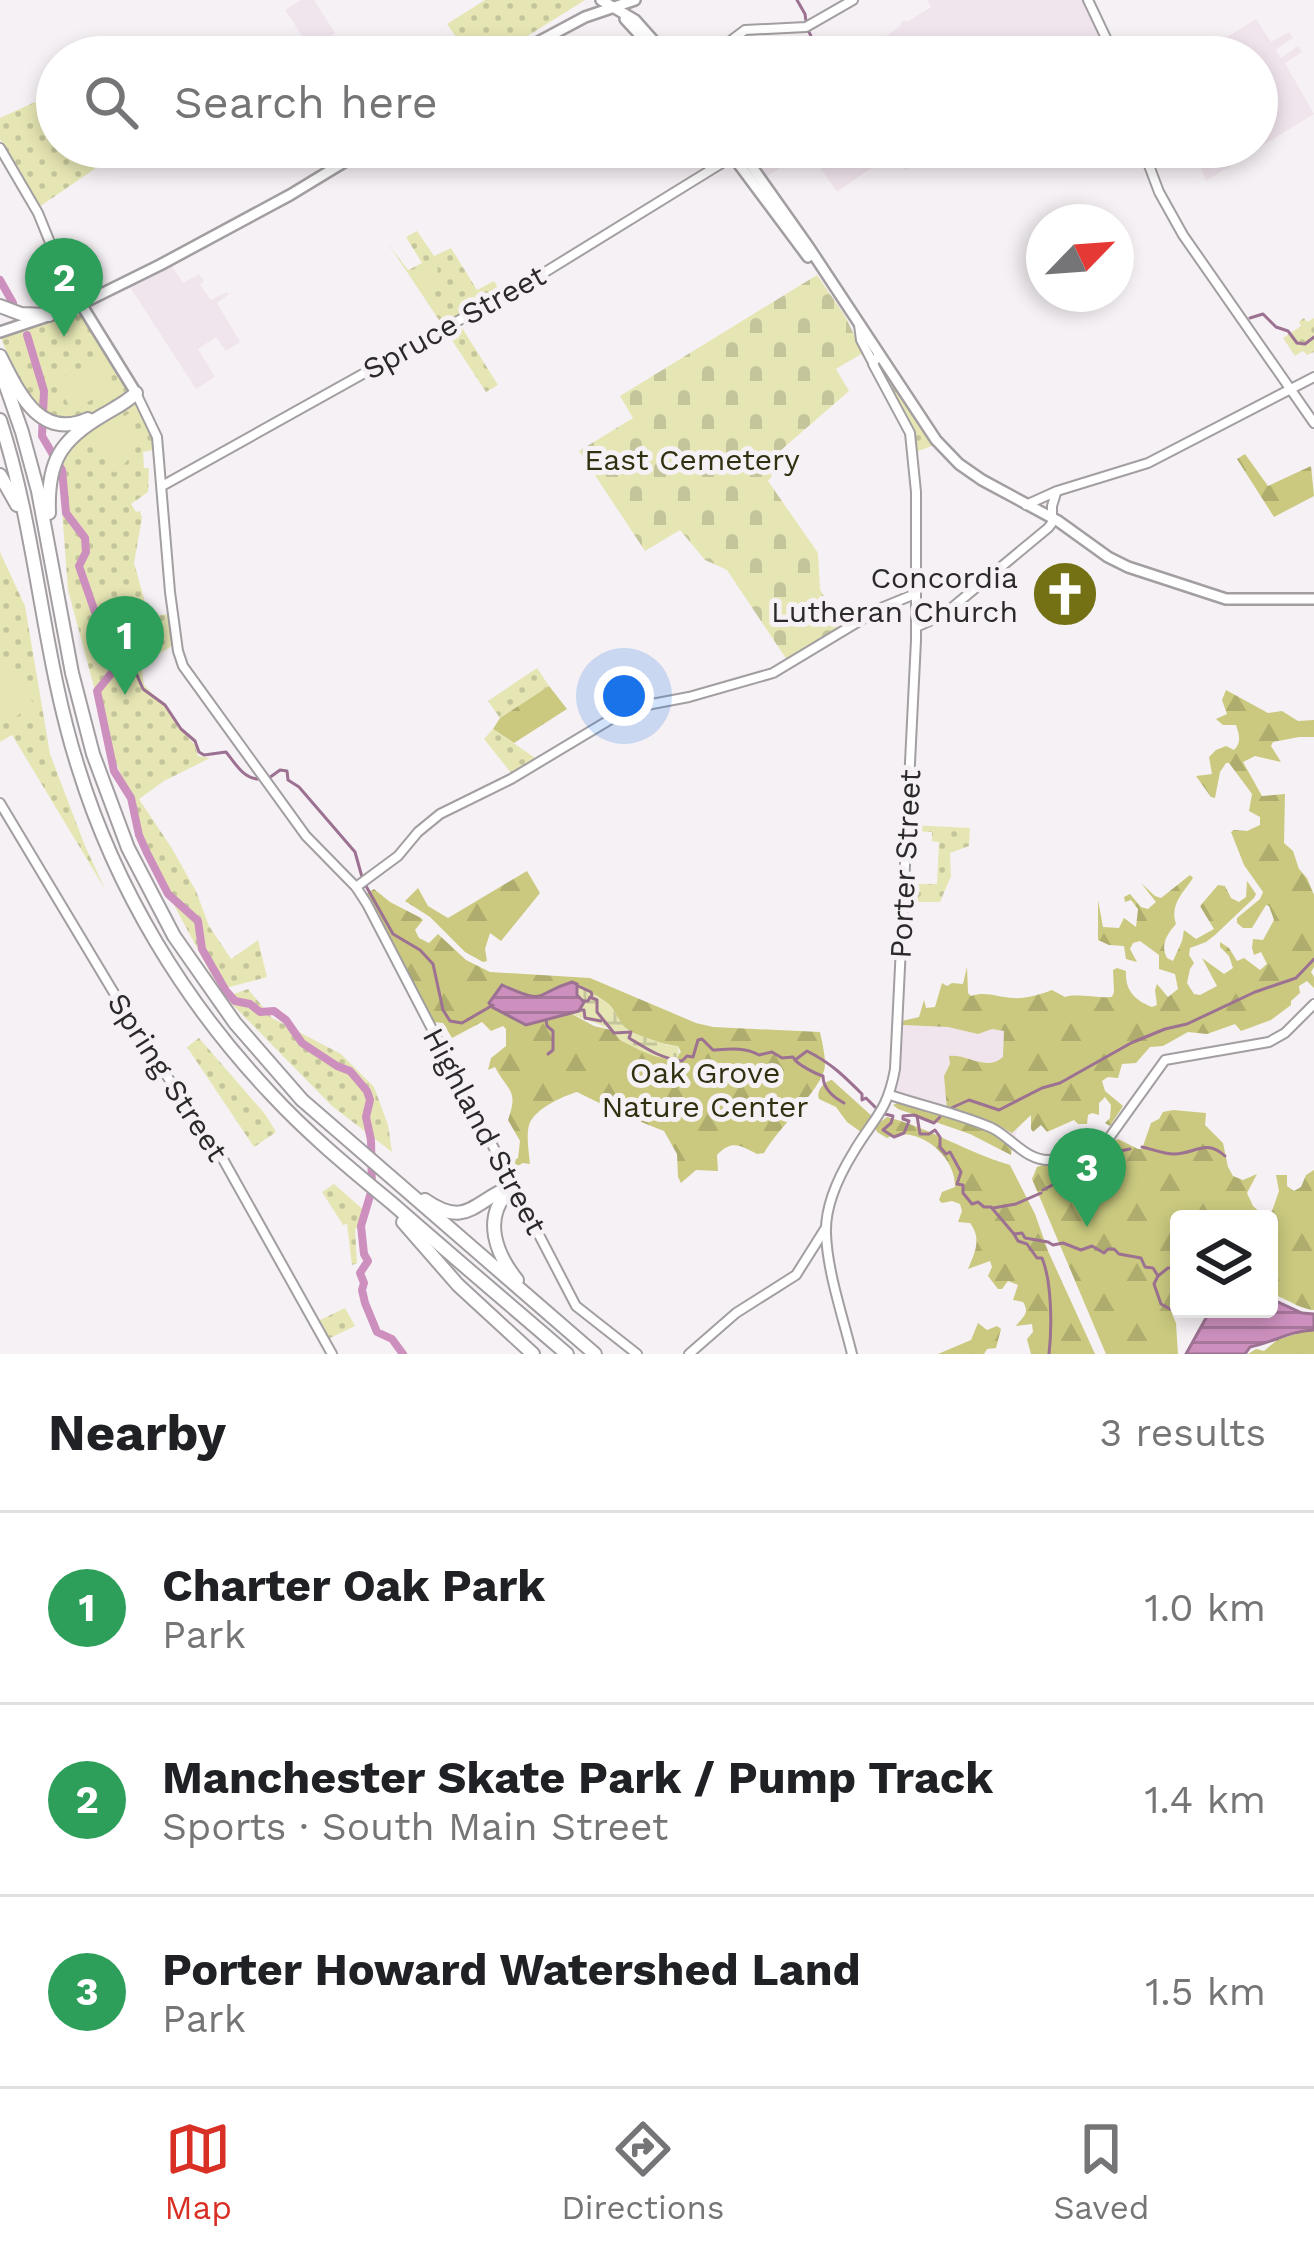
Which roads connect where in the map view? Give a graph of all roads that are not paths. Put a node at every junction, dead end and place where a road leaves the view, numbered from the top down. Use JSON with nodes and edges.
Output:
{"nodes":[{"id":1,"x":597,"y":0,"type":"edge"},
{"id":2,"x":636,"y":0,"type":"edge"},
{"id":3,"x":853,"y":0,"type":"edge"},
{"id":4,"x":1088,"y":0,"type":"edge"},
{"id":5,"x":613,"y":7,"type":"junction"},
{"id":6,"x":588,"y":16,"type":"junction"},
{"id":7,"x":550,"y":36,"type":"edge"},
{"id":8,"x":647,"y":36,"type":"joint"},
{"id":9,"x":737,"y":36,"type":"edge"},
{"id":10,"x":1105,"y":36,"type":"edge"},
{"id":11,"x":0,"y":148,"type":"edge"},
{"id":12,"x":333,"y":168,"type":"edge"},
{"id":13,"x":707,"y":168,"type":"edge"},
{"id":14,"x":748,"y":168,"type":"edge"},
{"id":15,"x":1150,"y":168,"type":"edge"},
{"id":16,"x":81,"y":304,"type":"junction"},
{"id":17,"x":0,"y":306,"type":"edge"},
{"id":18,"x":49,"y":316,"type":"junction"},
{"id":19,"x":0,"y":332,"type":"edge"},
{"id":20,"x":0,"y":356,"type":"edge"},
{"id":21,"x":876,"y":359,"type":"junction"},
{"id":22,"x":0,"y":369,"type":"edge"},
{"id":23,"x":1314,"y":377,"type":"edge"},
{"id":24,"x":1290,"y":388,"type":"junction"},
{"id":25,"x":136,"y":393,"type":"junction"},
{"id":26,"x":0,"y":420,"type":"edge"},
{"id":27,"x":1314,"y":423,"type":"edge"},
{"id":28,"x":0,"y":475,"type":"edge"},
{"id":29,"x":162,"y":486,"type":"junction"},
{"id":30,"x":1057,"y":491,"type":"junction"},
{"id":31,"x":1025,"y":505,"type":"junction"},
{"id":32,"x":1053,"y":519,"type":"junction"},
{"id":33,"x":58,"y":592,"type":"junction"},
{"id":34,"x":915,"y":599,"type":"junction"},
{"id":35,"x":1314,"y":599,"type":"edge"},
{"id":36,"x":42,"y":603,"type":"junction"},
{"id":37,"x":935,"y":620,"type":"junction"},
{"id":38,"x":916,"y":627,"type":"junction"},
{"id":39,"x":0,"y":802,"type":"edge"},
{"id":40,"x":356,"y":887,"type":"junction"},
{"id":41,"x":1314,"y":1004,"type":"edge"},
{"id":42,"x":890,"y":1095,"type":"junction"},
{"id":43,"x":386,"y":1173,"type":"junction"},
{"id":44,"x":513,"y":1186,"type":"junction"},
{"id":45,"x":386,"y":1201,"type":"junction"},
{"id":46,"x":826,"y":1229,"type":"junction"},
{"id":47,"x":546,"y":1312,"type":"junction"},
{"id":48,"x":332,"y":1354,"type":"edge"},
{"id":49,"x":533,"y":1354,"type":"edge"},
{"id":50,"x":567,"y":1354,"type":"edge"},
{"id":51,"x":595,"y":1354,"type":"edge"},
{"id":52,"x":637,"y":1354,"type":"edge"},
{"id":53,"x":689,"y":1354,"type":"edge"},
{"id":54,"x":852,"y":1354,"type":"edge"}],
"edges":[{"from":1,"to":5,"type":"main road"},
{"from":1,"to":6,"type":"main road"},
{"from":2,"to":5,"type":"main road"},
{"from":2,"to":8,"type":"main road"},
{"from":3,"to":9,"type":"street"},
{"from":4,"to":10,"type":"street"},
{"from":5,"to":6,"type":"main road"},
{"from":5,"to":8,"type":"main road"},
{"from":6,"to":7,"type":"main road"},
{"from":11,"to":16,"type":"street"},
{"from":12,"to":16,"type":"main road"},
{"from":13,"to":29,"type":"street","name":"Spruce Street"},
{"from":14,"to":21,"type":"main road"},
{"from":15,"to":24,"type":"street"},
{"from":16,"to":18,"type":"main road"},
{"from":16,"to":25,"type":"main road"},
{"from":17,"to":18,"type":"highway"},
{"from":18,"to":19,"type":"main road"},
{"from":20,"to":25,"type":"highway"},
{"from":21,"to":31,"type":"main road"},
{"from":21,"to":34,"type":"street","name":"Porter Street"},
{"from":22,"to":33,"type":"highway"},
{"from":23,"to":24,"type":"street"},
{"from":24,"to":27,"type":"street"},
{"from":24,"to":30,"type":"street"},
{"from":25,"to":29,"type":"street","name":"Highland Street"},
{"from":25,"to":33,"type":"highway"},
{"from":26,"to":36,"type":"highway"},
{"from":28,"to":36,"type":"highway"},
{"from":29,"to":40,"type":"street","name":"Highland Street"},
{"from":30,"to":31,"type":"street"},
{"from":30,"to":32,"type":"street"},
{"from":31,"to":32,"type":"main road"},
{"from":32,"to":35,"type":"main road"},
{"from":32,"to":37,"type":"street"},
{"from":33,"to":43,"type":"highway"},
{"from":34,"to":37,"type":"street"},
{"from":34,"to":38,"type":"street","name":"Porter Street"},
{"from":34,"to":40,"type":"street"},
{"from":36,"to":45,"type":"highway"},
{"from":37,"to":38,"type":"street"},
{"from":38,"to":42,"type":"street","name":"Porter Street"},
{"from":39,"to":48,"type":"street","name":"Spring Street"},
{"from":40,"to":44,"type":"street","name":"Highland Street"},
{"from":41,"to":42,"type":"street"},
{"from":42,"to":46,"type":"street","name":"Porter Street"},
{"from":43,"to":44,"type":"highway"},
{"from":43,"to":47,"type":"highway"},
{"from":44,"to":47,"type":"highway"},
{"from":44,"to":52,"type":"street","name":"Highland Street"},
{"from":45,"to":49,"type":"highway"},
{"from":45,"to":50,"type":"highway"},
{"from":46,"to":53,"type":"street"},
{"from":46,"to":54,"type":"street","name":"Porter Street"},
{"from":47,"to":51,"type":"highway"}]}
